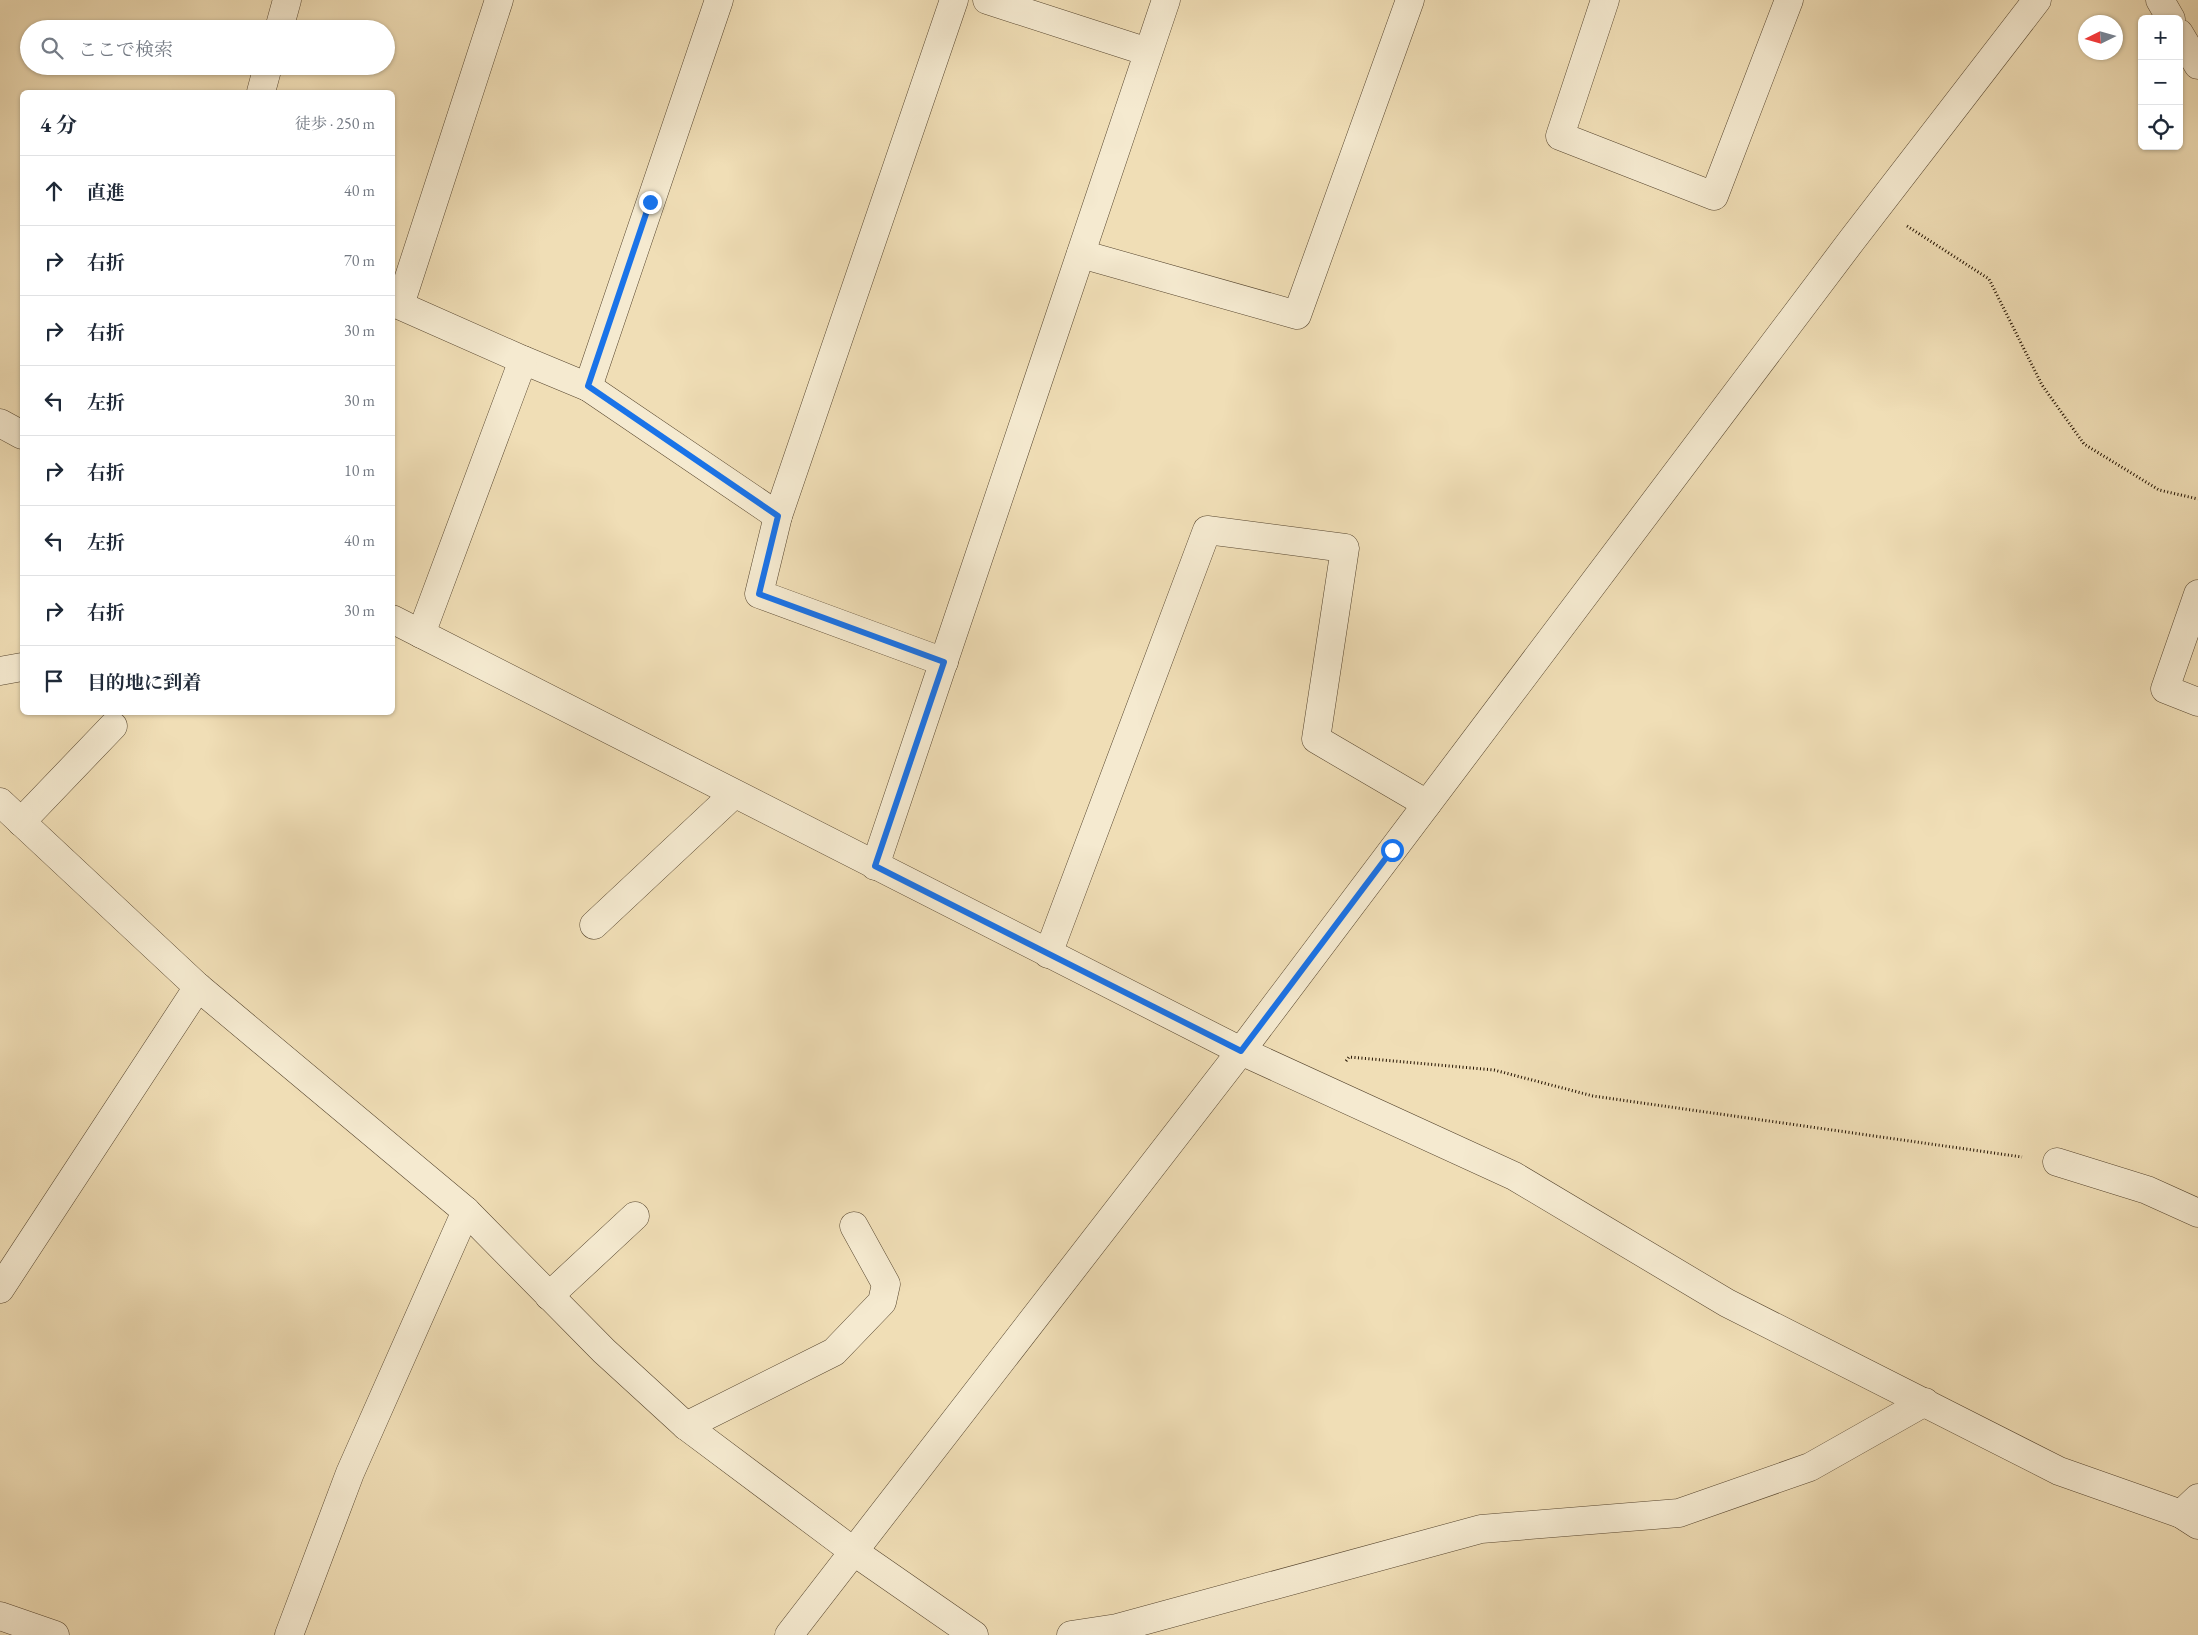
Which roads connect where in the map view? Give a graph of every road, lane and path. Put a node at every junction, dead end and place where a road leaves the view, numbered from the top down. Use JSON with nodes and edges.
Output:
{"nodes":[{"id":1,"x":287,"y":0,"type":"edge"},
{"id":2,"x":499,"y":0,"type":"edge"},
{"id":3,"x":719,"y":0,"type":"edge"},
{"id":4,"x":954,"y":0,"type":"edge"},
{"id":5,"x":987,"y":0,"type":"edge"},
{"id":6,"x":1166,"y":0,"type":"edge"},
{"id":7,"x":1410,"y":0,"type":"edge"},
{"id":8,"x":1605,"y":0,"type":"edge"},
{"id":9,"x":1789,"y":0,"type":"edge"},
{"id":10,"x":2037,"y":0,"type":"edge"},
{"id":11,"x":2160,"y":0,"type":"edge"},
{"id":12,"x":2169,"y":15,"type":"edge"},
{"id":13,"x":281,"y":20,"type":"edge"},
{"id":14,"x":2183,"y":40,"type":"edge"},
{"id":15,"x":1148,"y":52,"type":"junction"},
{"id":16,"x":2198,"y":65,"type":"edge"},
{"id":17,"x":266,"y":75,"type":"edge"},
{"id":18,"x":262,"y":90,"type":"edge"},
{"id":19,"x":1852,"y":240,"type":"junction"},
{"id":20,"x":1081,"y":254,"type":"junction"},
{"id":21,"x":396,"y":303,"type":"edge"},
{"id":22,"x":523,"y":360,"type":"junction"},
{"id":23,"x":588,"y":386,"type":"junction"},
{"id":24,"x":0,"y":423,"type":"edge"},
{"id":25,"x":20,"y":434,"type":"edge"},
{"id":26,"x":2198,"y":499,"type":"edge"},
{"id":27,"x":778,"y":516,"type":"junction"},
{"id":28,"x":2198,"y":594,"type":"edge"},
{"id":29,"x":402,"y":625,"type":"edge"},
{"id":30,"x":944,"y":662,"type":"junction"},
{"id":31,"x":20,"y":667,"type":"edge"},
{"id":32,"x":0,"y":671,"type":"edge"},
{"id":33,"x":2198,"y":702,"type":"edge"},
{"id":34,"x":113,"y":726,"type":"dead end"},
{"id":35,"x":734,"y":794,"type":"junction"},
{"id":36,"x":0,"y":802,"type":"edge"},
{"id":37,"x":1427,"y":804,"type":"junction"},
{"id":38,"x":21,"y":822,"type":"junction"},
{"id":39,"x":875,"y":866,"type":"junction"},
{"id":40,"x":594,"y":925,"type":"dead end"},
{"id":41,"x":1048,"y":954,"type":"junction"},
{"id":42,"x":198,"y":986,"type":"junction"},
{"id":43,"x":1241,"y":1051,"type":"junction"},
{"id":44,"x":1322,"y":1088,"type":"junction"},
{"id":45,"x":2057,"y":1162,"type":"joint"},
{"id":46,"x":466,"y":1212,"type":"junction"},
{"id":47,"x":2198,"y":1213,"type":"edge"},
{"id":48,"x":635,"y":1216,"type":"dead end"},
{"id":49,"x":854,"y":1226,"type":"dead end"},
{"id":50,"x":0,"y":1289,"type":"edge"},
{"id":51,"x":549,"y":1296,"type":"junction"},
{"id":52,"x":1925,"y":1402,"type":"junction"},
{"id":53,"x":686,"y":1426,"type":"junction"},
{"id":54,"x":2192,"y":1512,"type":"edge"},
{"id":55,"x":852,"y":1551,"type":"junction"},
{"id":56,"x":0,"y":1616,"type":"edge"},
{"id":57,"x":54,"y":1635,"type":"edge"},
{"id":58,"x":289,"y":1635,"type":"edge"},
{"id":59,"x":789,"y":1635,"type":"edge"},
{"id":60,"x":974,"y":1635,"type":"edge"},
{"id":61,"x":1071,"y":1635,"type":"edge"}],
"edges":[{"from":1,"to":13,"type":"street"},
{"from":2,"to":21,"type":"street"},
{"from":3,"to":23,"type":"street"},
{"from":4,"to":27,"type":"street"},
{"from":5,"to":15,"type":"street"},
{"from":6,"to":15,"type":"street"},
{"from":7,"to":20,"type":"street"},
{"from":8,"to":9,"type":"street"},
{"from":10,"to":19,"type":"street"},
{"from":11,"to":12,"type":"street"},
{"from":14,"to":16,"type":"street"},
{"from":15,"to":20,"type":"street"},
{"from":17,"to":18,"type":"street"},
{"from":19,"to":26,"type":"path"},
{"from":19,"to":37,"type":"street"},
{"from":20,"to":30,"type":"street"},
{"from":21,"to":22,"type":"street"},
{"from":22,"to":23,"type":"street"},
{"from":22,"to":29,"type":"street"},
{"from":23,"to":27,"type":"street"},
{"from":24,"to":25,"type":"street"},
{"from":27,"to":30,"type":"street"},
{"from":28,"to":33,"type":"street"},
{"from":29,"to":35,"type":"street"},
{"from":30,"to":39,"type":"street"},
{"from":31,"to":32,"type":"street"},
{"from":34,"to":38,"type":"street"},
{"from":35,"to":39,"type":"street"},
{"from":35,"to":40,"type":"street"},
{"from":36,"to":38,"type":"street"},
{"from":37,"to":41,"type":"street"},
{"from":37,"to":43,"type":"street"},
{"from":38,"to":42,"type":"street"},
{"from":39,"to":41,"type":"street"},
{"from":41,"to":43,"type":"street"},
{"from":42,"to":46,"type":"street"},
{"from":42,"to":50,"type":"street"},
{"from":43,"to":44,"type":"street"},
{"from":43,"to":55,"type":"street"},
{"from":44,"to":45,"type":"path"},
{"from":44,"to":52,"type":"street"},
{"from":45,"to":47,"type":"street"},
{"from":46,"to":51,"type":"street"},
{"from":46,"to":58,"type":"street"},
{"from":48,"to":51,"type":"street"},
{"from":49,"to":53,"type":"street"},
{"from":51,"to":53,"type":"street"},
{"from":52,"to":54,"type":"street"},
{"from":52,"to":61,"type":"street"},
{"from":53,"to":55,"type":"street"},
{"from":55,"to":59,"type":"street"},
{"from":55,"to":60,"type":"street"},
{"from":56,"to":57,"type":"street"}]}
